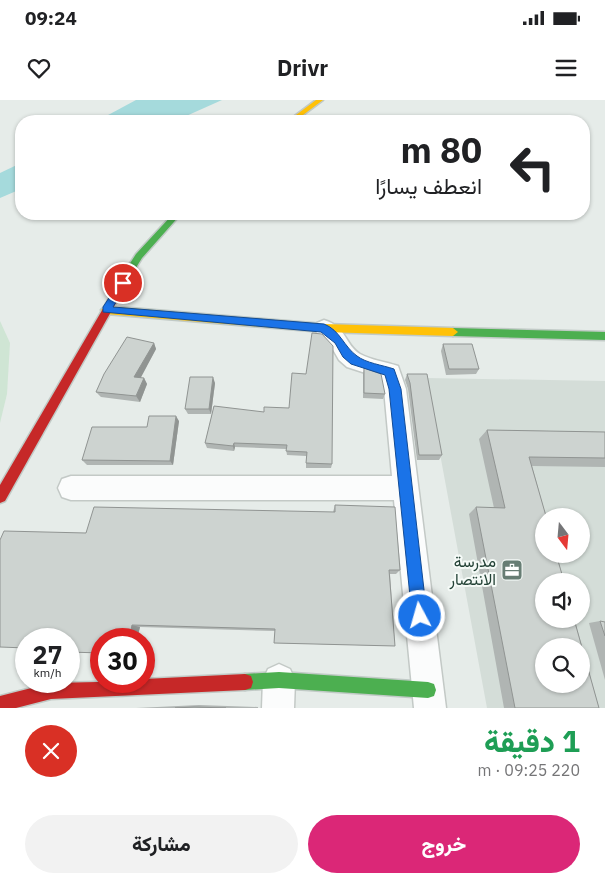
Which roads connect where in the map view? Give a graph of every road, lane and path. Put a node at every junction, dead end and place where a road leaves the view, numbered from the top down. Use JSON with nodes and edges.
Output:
{"nodes":[{"id":1,"x":320,"y":100,"type":"edge"},
{"id":2,"x":299,"y":115,"type":"edge"},
{"id":3,"x":172,"y":220,"type":"edge"},
{"id":4,"x":106,"y":310,"type":"junction"},
{"id":5,"x":324,"y":328,"type":"junction"},
{"id":6,"x":605,"y":336,"type":"edge"},
{"id":7,"x":71,"y":488,"type":"dead end"},
{"id":8,"x":406,"y":488,"type":"junction"},
{"id":9,"x":0,"y":497,"type":"edge"},
{"id":10,"x":278,"y":694,"type":"edge"},
{"id":11,"x":429,"y":699,"type":"edge"},
{"id":12,"x":0,"y":704,"type":"edge"}],
"edges":[{"from":1,"to":2,"type":"street"},
{"from":3,"to":4,"type":"street"},
{"from":4,"to":5,"type":"street"},
{"from":4,"to":9,"type":"street"},
{"from":5,"to":6,"type":"street"},
{"from":5,"to":8,"type":"street"},
{"from":7,"to":8,"type":"street"},
{"from":8,"to":11,"type":"street"},
{"from":10,"to":11,"type":"street"},
{"from":10,"to":12,"type":"street"}]}
